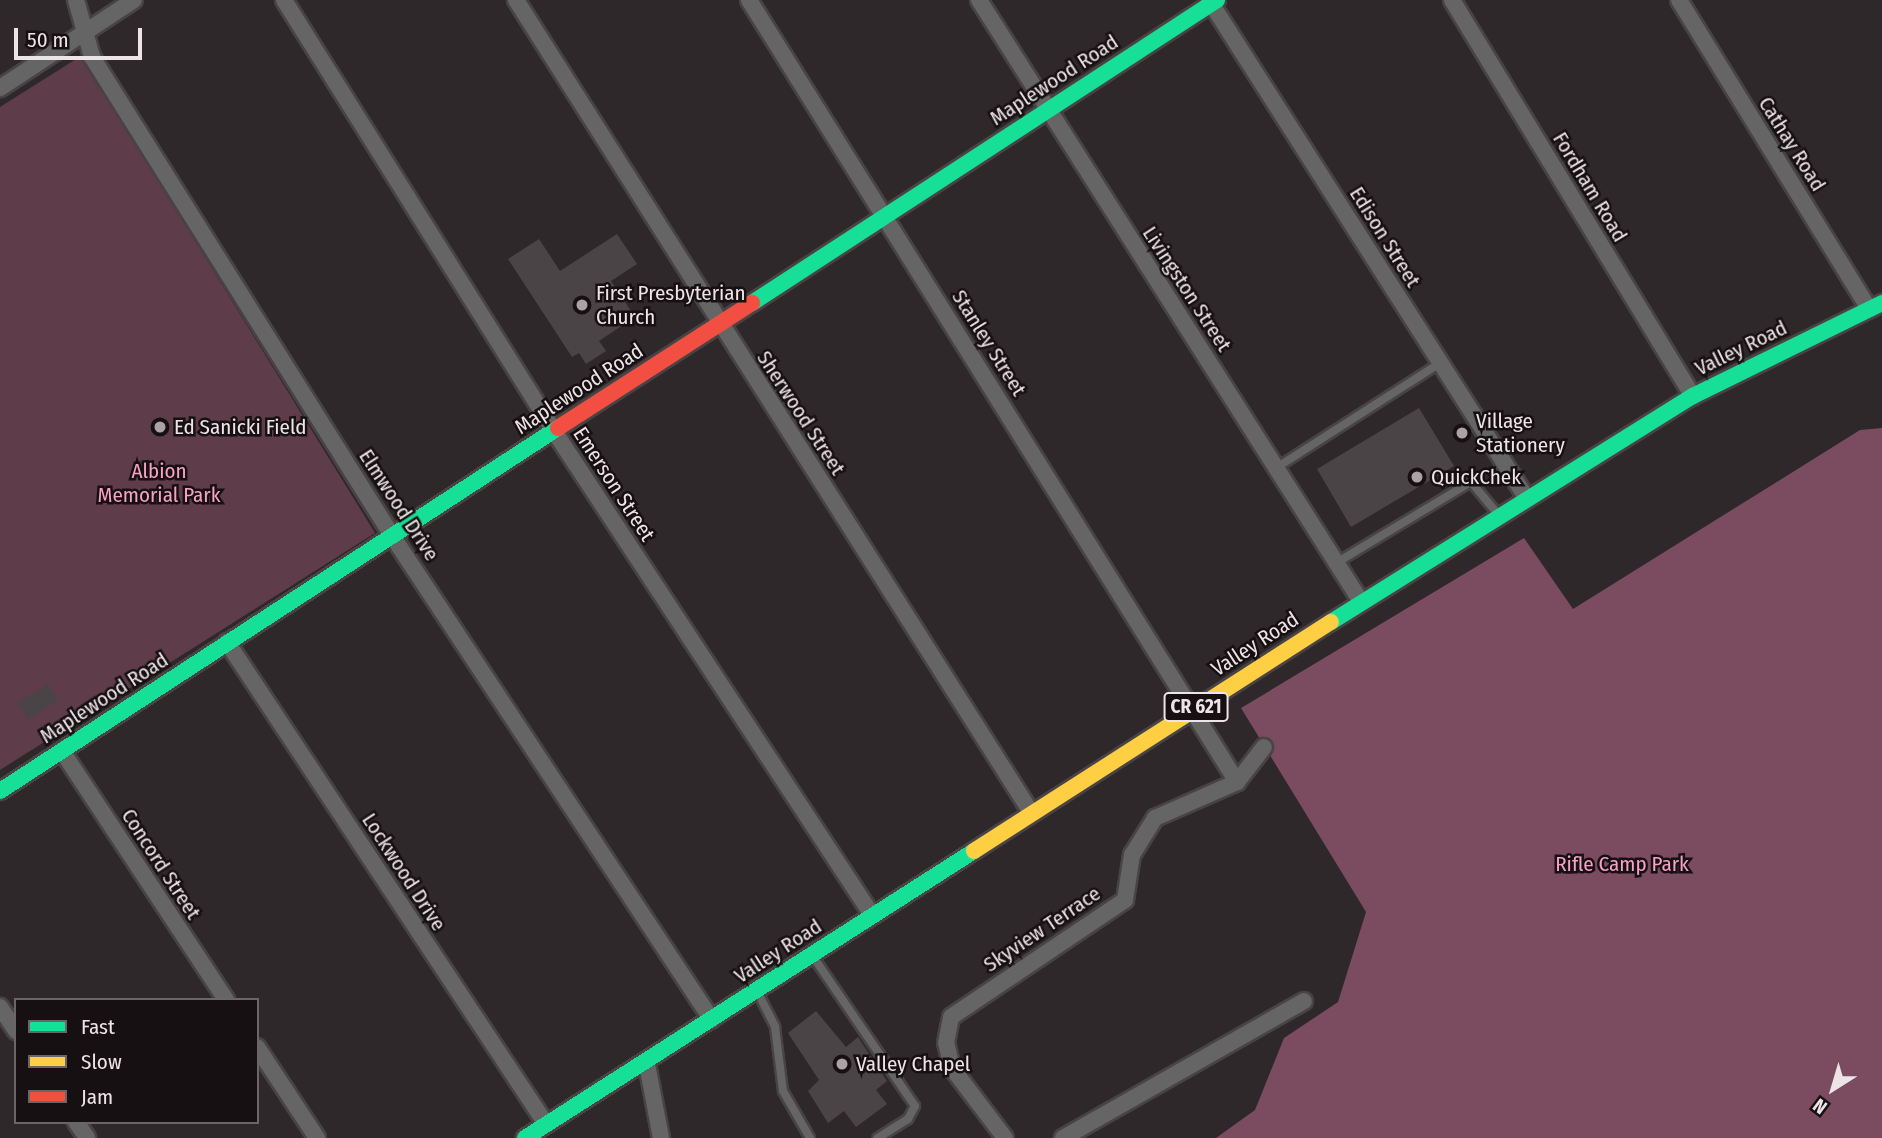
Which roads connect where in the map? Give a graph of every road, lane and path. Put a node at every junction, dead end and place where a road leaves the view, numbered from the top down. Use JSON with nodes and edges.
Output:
{"nodes":[{"id":1,"x":76,"y":0,"type":"edge"},
{"id":2,"x":134,"y":0,"type":"edge"},
{"id":3,"x":284,"y":0,"type":"edge"},
{"id":4,"x":516,"y":0,"type":"edge"},
{"id":5,"x":749,"y":0,"type":"edge"},
{"id":6,"x":979,"y":0,"type":"edge"},
{"id":7,"x":1452,"y":0,"type":"edge"},
{"id":8,"x":1679,"y":0,"type":"edge"},
{"id":9,"x":1213,"y":1,"type":"edge"},
{"id":10,"x":83,"y":33,"type":"junction"},
{"id":11,"x":0,"y":88,"type":"edge"},
{"id":12,"x":1047,"y":109,"type":"junction"},
{"id":13,"x":884,"y":216,"type":"junction"},
{"id":14,"x":1875,"y":306,"type":"edge"},
{"id":15,"x":719,"y":324,"type":"junction"},
{"id":16,"x":1440,"y":363,"type":"junction"},
{"id":17,"x":1693,"y":396,"type":"junction"},
{"id":18,"x":554,"y":431,"type":"junction"},
{"id":19,"x":1276,"y":468,"type":"junction"},
{"id":20,"x":1526,"y":497,"type":"junction"},
{"id":21,"x":1497,"y":515,"type":"junction"},
{"id":22,"x":391,"y":534,"type":"junction"},
{"id":23,"x":1336,"y":563,"type":"junction"},
{"id":24,"x":1360,"y":600,"type":"junction"},
{"id":25,"x":227,"y":642,"type":"junction"},
{"id":26,"x":1196,"y":707,"type":"junction"},
{"id":27,"x":1264,"y":747,"type":"dead end"},
{"id":28,"x":62,"y":751,"type":"junction"},
{"id":29,"x":1237,"y":782,"type":"junction"},
{"id":30,"x":0,"y":791,"type":"edge"},
{"id":31,"x":1031,"y":812,"type":"junction"},
{"id":32,"x":872,"y":915,"type":"junction"},
{"id":33,"x":812,"y":954,"type":"junction"},
{"id":34,"x":756,"y":991,"type":"junction"},
{"id":35,"x":225,"y":998,"type":"edge"},
{"id":36,"x":1304,"y":1001,"type":"dead end"},
{"id":37,"x":0,"y":1007,"type":"edge"},
{"id":38,"x":712,"y":1020,"type":"junction"},
{"id":39,"x":14,"y":1028,"type":"edge"},
{"id":40,"x":259,"y":1050,"type":"edge"},
{"id":41,"x":647,"y":1064,"type":"junction"},
{"id":42,"x":546,"y":1124,"type":"junction"},
{"id":43,"x":317,"y":1138,"type":"edge"},
{"id":44,"x":525,"y":1138,"type":"edge"},
{"id":45,"x":661,"y":1138,"type":"edge"},
{"id":46,"x":810,"y":1138,"type":"edge"},
{"id":47,"x":877,"y":1138,"type":"edge"},
{"id":48,"x":1004,"y":1138,"type":"edge"},
{"id":49,"x":1063,"y":1138,"type":"edge"}],
"edges":[{"from":1,"to":10,"type":"street","name":"Elmwood Drive"},
{"from":2,"to":10,"type":"street"},
{"from":3,"to":18,"type":"street","name":"Emerson Street"},
{"from":4,"to":15,"type":"street","name":"Sherwood Street"},
{"from":5,"to":13,"type":"street","name":"Stanley Street"},
{"from":6,"to":12,"type":"street","name":"Livingston Street"},
{"from":7,"to":17,"type":"street","name":"Fordham Road"},
{"from":8,"to":14,"type":"street","name":"Cathay Road"},
{"from":9,"to":12,"type":"main road","name":"Maplewood Road"},
{"from":9,"to":16,"type":"street","name":"Edison Street"},
{"from":10,"to":11,"type":"street"},
{"from":10,"to":22,"type":"street","name":"Elmwood Drive"},
{"from":12,"to":13,"type":"main road","name":"Maplewood Road"},
{"from":12,"to":19,"type":"street","name":"Livingston Street"},
{"from":13,"to":15,"type":"main road","name":"Maplewood Road"},
{"from":13,"to":26,"type":"street","name":"Stanley Street"},
{"from":14,"to":17,"type":"main road","name":"Valley Road","number":"CR 621"},
{"from":15,"to":18,"type":"main road","name":"Maplewood Road"},
{"from":15,"to":31,"type":"street","name":"Sherwood Street"},
{"from":16,"to":19,"type":"lane"},
{"from":16,"to":20,"type":"street","name":"Edison Street"},
{"from":17,"to":20,"type":"main road","name":"Valley Road","number":"CR 621"},
{"from":18,"to":22,"type":"main road","name":"Maplewood Road"},
{"from":18,"to":32,"type":"street","name":"Emerson Street"},
{"from":19,"to":23,"type":"street","name":"Livingston Street"},
{"from":20,"to":21,"type":"main road","name":"Valley Road","number":"CR 621"},
{"from":21,"to":23,"type":"lane"},
{"from":21,"to":24,"type":"main road","name":"Valley Road","number":"CR 621"},
{"from":22,"to":25,"type":"main road","name":"Maplewood Road"},
{"from":22,"to":38,"type":"street","name":"Elmwood Drive"},
{"from":23,"to":24,"type":"street","name":"Livingston Street"},
{"from":24,"to":26,"type":"main road","name":"Valley Road","number":"CR 621"},
{"from":25,"to":28,"type":"main road","name":"Maplewood Road"},
{"from":25,"to":42,"type":"street","name":"Lockwood Drive"},
{"from":26,"to":29,"type":"street"},
{"from":26,"to":31,"type":"main road","name":"Valley Road","number":"CR 621"},
{"from":27,"to":29,"type":"street","name":"Skyview Terrace"},
{"from":28,"to":30,"type":"main road","name":"Maplewood Road"},
{"from":28,"to":35,"type":"street","name":"Concord Street"},
{"from":29,"to":48,"type":"street","name":"Skyview Terrace"},
{"from":31,"to":32,"type":"main road","name":"Valley Road","number":"CR 621"},
{"from":32,"to":33,"type":"main road","name":"Valley Road","number":"CR 621"},
{"from":33,"to":34,"type":"main road","name":"Valley Road","number":"CR 621"},
{"from":33,"to":47,"type":"lane"},
{"from":34,"to":38,"type":"main road","name":"Valley Road","number":"CR 621"},
{"from":34,"to":46,"type":"lane"},
{"from":36,"to":49,"type":"street"},
{"from":37,"to":39,"type":"street"},
{"from":38,"to":41,"type":"main road","name":"Valley Road","number":"CR 621"},
{"from":40,"to":43,"type":"street"},
{"from":41,"to":42,"type":"main road","name":"Valley Road","number":"CR 621"},
{"from":41,"to":45,"type":"street"},
{"from":42,"to":44,"type":"main road","name":"Valley Road","number":"CR 621"}]}
